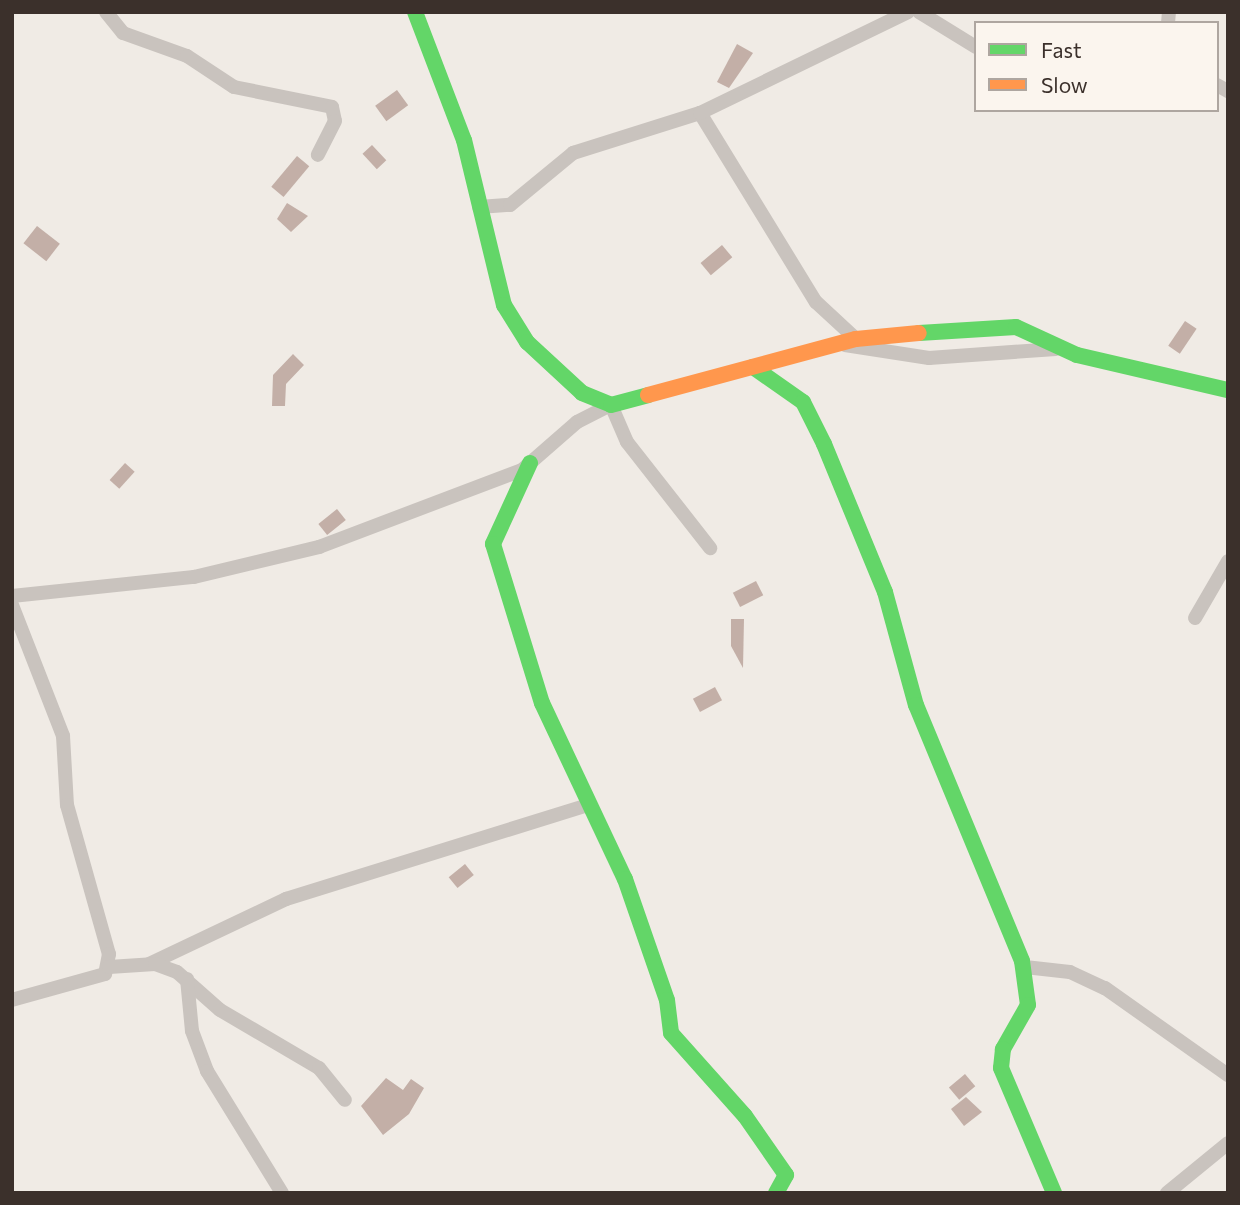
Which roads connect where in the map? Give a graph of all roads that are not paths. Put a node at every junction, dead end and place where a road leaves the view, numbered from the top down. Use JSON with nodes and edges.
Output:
{"nodes":[{"id":1,"x":106,"y":12,"type":"edge"},
{"id":2,"x":415,"y":12,"type":"edge"},
{"id":3,"x":908,"y":12,"type":"edge"},
{"id":4,"x":919,"y":12,"type":"edge"},
{"id":5,"x":974,"y":46,"type":"edge"},
{"id":6,"x":700,"y":113,"type":"junction"},
{"id":7,"x":318,"y":155,"type":"dead end"},
{"id":8,"x":479,"y":207,"type":"junction"},
{"id":9,"x":851,"y":342,"type":"junction"},
{"id":10,"x":1056,"y":349,"type":"junction"},
{"id":11,"x":753,"y":367,"type":"junction"},
{"id":12,"x":1224,"y":386,"type":"edge"},
{"id":13,"x":611,"y":405,"type":"junction"},
{"id":14,"x":530,"y":463,"type":"junction"},
{"id":15,"x":710,"y":548,"type":"dead end"},
{"id":16,"x":1228,"y":561,"type":"edge"},
{"id":17,"x":12,"y":596,"type":"edge"},
{"id":18,"x":12,"y":605,"type":"edge"},
{"id":19,"x":1195,"y":618,"type":"dead end"},
{"id":20,"x":587,"y":805,"type":"junction"},
{"id":21,"x":149,"y":964,"type":"junction"},
{"id":22,"x":108,"y":967,"type":"junction"},
{"id":23,"x":1025,"y":967,"type":"junction"},
{"id":24,"x":187,"y":979,"type":"junction"},
{"id":25,"x":12,"y":1000,"type":"edge"},
{"id":26,"x":1228,"y":1075,"type":"edge"},
{"id":27,"x":345,"y":1100,"type":"dead end"},
{"id":28,"x":1228,"y":1143,"type":"edge"},
{"id":29,"x":282,"y":1193,"type":"edge"},
{"id":30,"x":776,"y":1193,"type":"edge"},
{"id":31,"x":1054,"y":1193,"type":"edge"},
{"id":32,"x":1167,"y":1193,"type":"edge"}],
"edges":[{"from":1,"to":7,"type":"street"},
{"from":2,"to":8,"type":"street"},
{"from":3,"to":6,"type":"street"},
{"from":4,"to":5,"type":"street"},
{"from":6,"to":8,"type":"street"},
{"from":6,"to":9,"type":"street"},
{"from":8,"to":13,"type":"street"},
{"from":9,"to":10,"type":"street"},
{"from":9,"to":10,"type":"street"},
{"from":9,"to":11,"type":"street"},
{"from":10,"to":12,"type":"street"},
{"from":11,"to":13,"type":"street"},
{"from":11,"to":23,"type":"street"},
{"from":13,"to":14,"type":"street"},
{"from":13,"to":15,"type":"street"},
{"from":14,"to":17,"type":"street"},
{"from":14,"to":20,"type":"street"},
{"from":16,"to":19,"type":"street"},
{"from":18,"to":22,"type":"street"},
{"from":20,"to":21,"type":"street"},
{"from":20,"to":30,"type":"street"},
{"from":21,"to":22,"type":"street"},
{"from":21,"to":24,"type":"street"},
{"from":22,"to":25,"type":"street"},
{"from":23,"to":26,"type":"street"},
{"from":23,"to":31,"type":"street"},
{"from":24,"to":27,"type":"street"},
{"from":24,"to":29,"type":"street"},
{"from":28,"to":32,"type":"street"}]}
